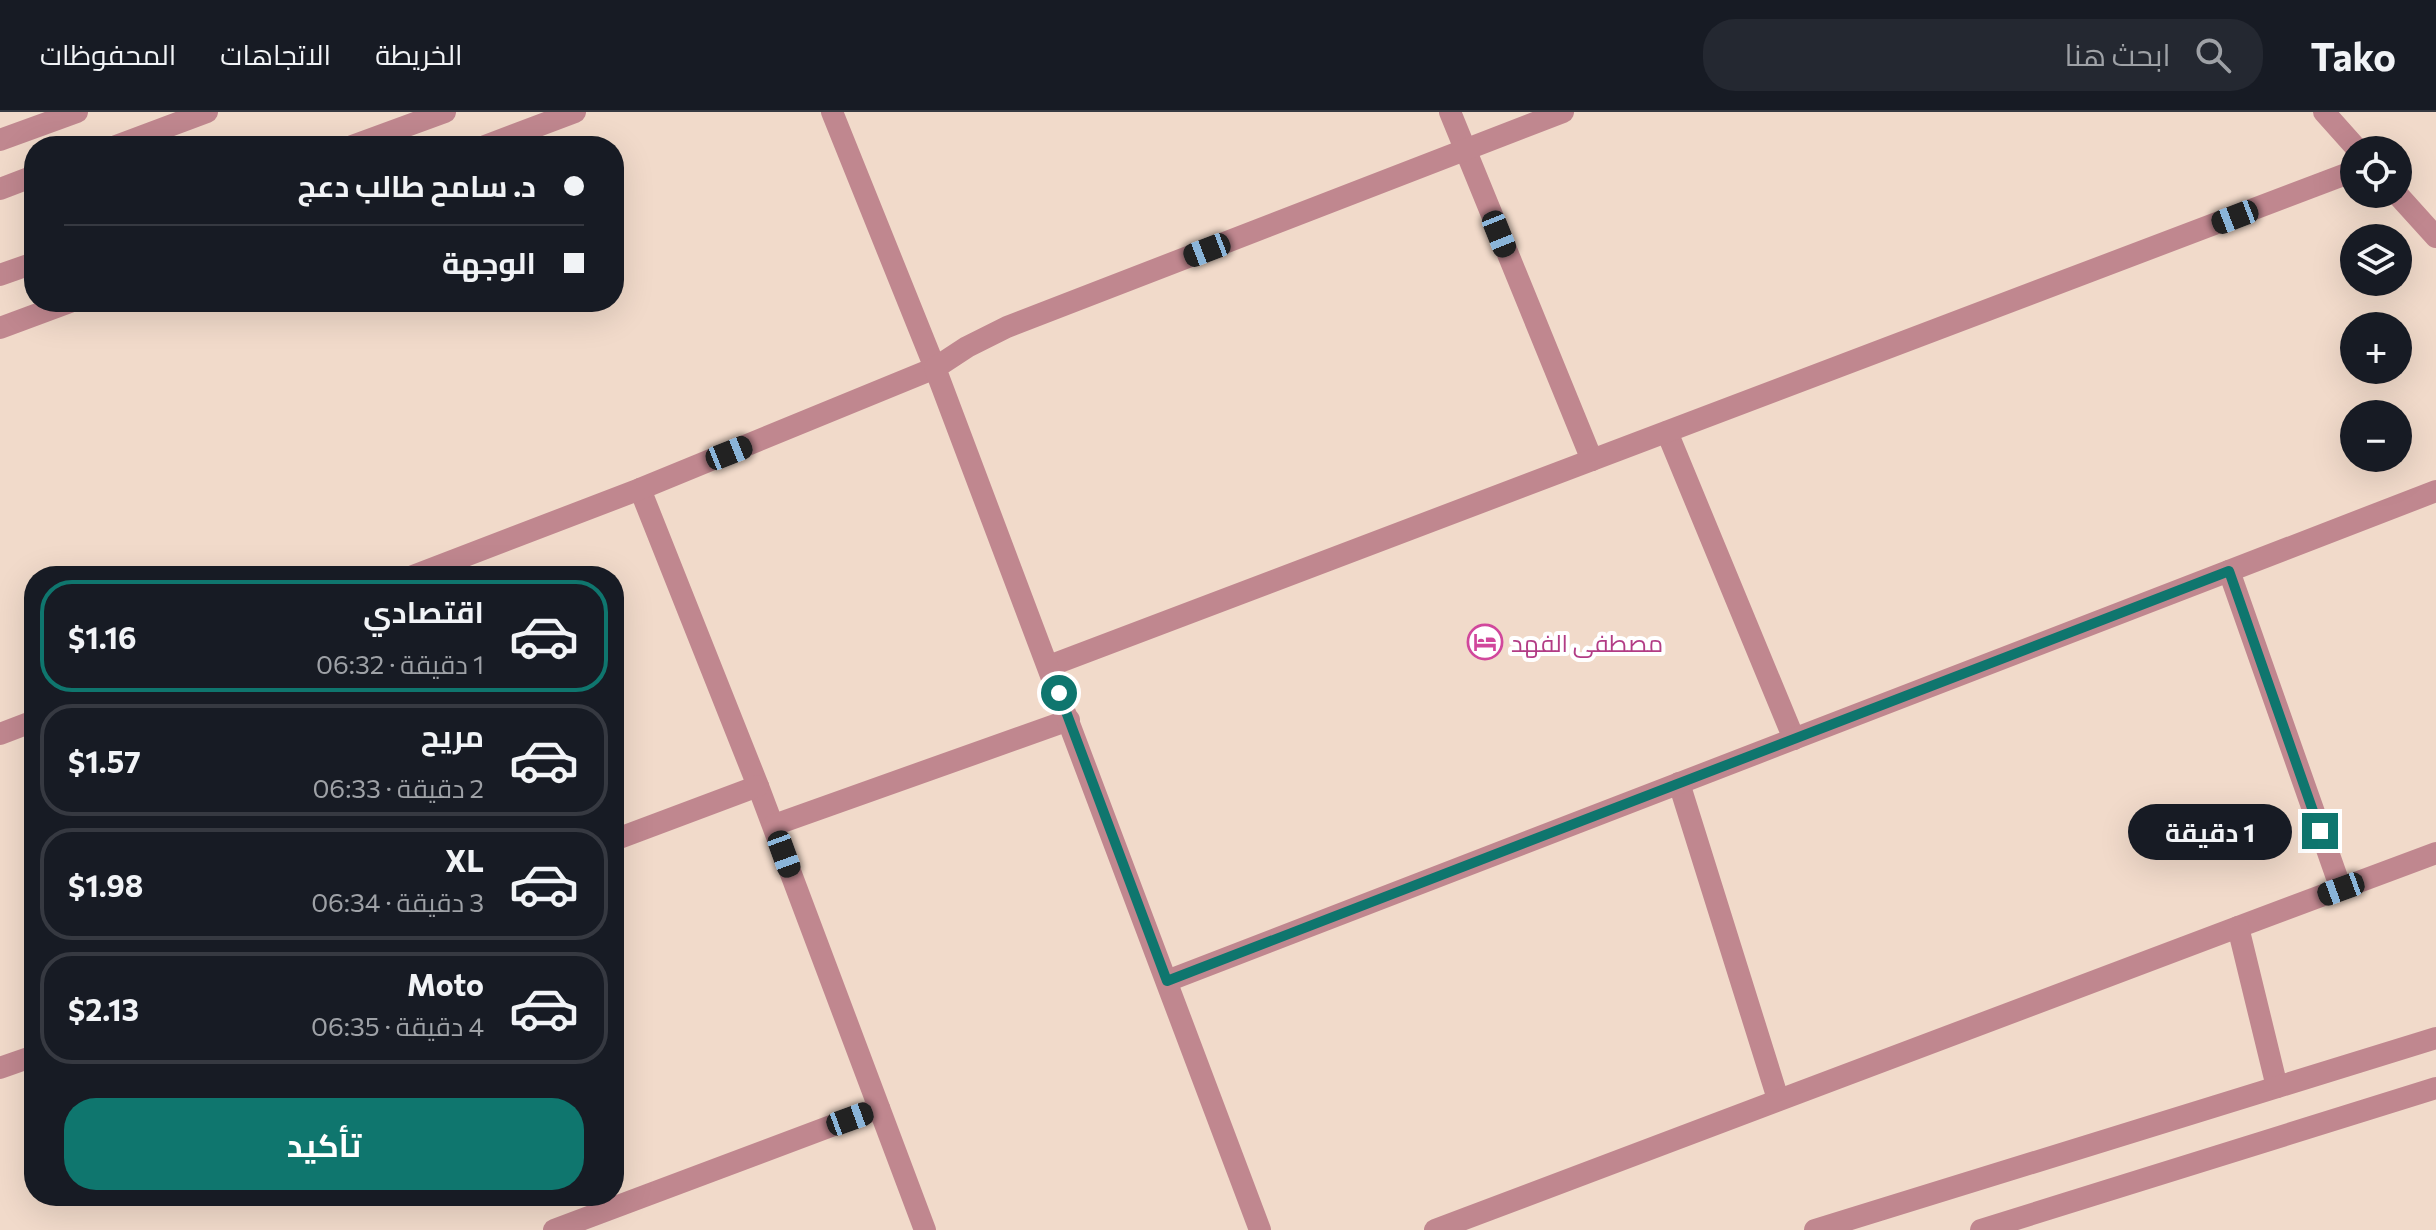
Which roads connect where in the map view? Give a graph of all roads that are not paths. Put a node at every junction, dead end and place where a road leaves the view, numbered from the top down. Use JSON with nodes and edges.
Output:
{"nodes":[{"id":1,"x":77,"y":112,"type":"edge"},
{"id":2,"x":207,"y":112,"type":"edge"},
{"id":3,"x":445,"y":112,"type":"edge"},
{"id":4,"x":575,"y":112,"type":"edge"},
{"id":5,"x":832,"y":112,"type":"edge"},
{"id":6,"x":1450,"y":112,"type":"edge"},
{"id":7,"x":1563,"y":112,"type":"edge"},
{"id":8,"x":2324,"y":112,"type":"edge"},
{"id":9,"x":143,"y":136,"type":"edge"},
{"id":10,"x":379,"y":136,"type":"edge"},
{"id":11,"x":511,"y":136,"type":"edge"},
{"id":12,"x":2345,"y":136,"type":"edge"},
{"id":13,"x":0,"y":140,"type":"edge"},
{"id":14,"x":1464,"y":149,"type":"junction"},
{"id":15,"x":2340,"y":176,"type":"edge"},
{"id":16,"x":24,"y":180,"type":"edge"},
{"id":17,"x":0,"y":189,"type":"edge"},
{"id":18,"x":2410,"y":208,"type":"edge"},
{"id":19,"x":2436,"y":237,"type":"edge"},
{"id":20,"x":24,"y":267,"type":"edge"},
{"id":21,"x":0,"y":275,"type":"edge"},
{"id":22,"x":43,"y":312,"type":"edge"},
{"id":23,"x":0,"y":328,"type":"edge"},
{"id":24,"x":935,"y":368,"type":"junction"},
{"id":25,"x":1667,"y":432,"type":"junction"},
{"id":26,"x":1592,"y":460,"type":"junction"},
{"id":27,"x":640,"y":489,"type":"junction"},
{"id":28,"x":2436,"y":491,"type":"edge"},
{"id":29,"x":439,"y":566,"type":"edge"},
{"id":30,"x":2229,"y":571,"type":"junction"},
{"id":31,"x":1049,"y":666,"type":"junction"},
{"id":32,"x":1069,"y":720,"type":"junction"},
{"id":33,"x":24,"y":725,"type":"edge"},
{"id":34,"x":0,"y":734,"type":"edge"},
{"id":35,"x":1794,"y":739,"type":"junction"},
{"id":36,"x":1679,"y":783,"type":"junction"},
{"id":37,"x":758,"y":786,"type":"junction"},
{"id":38,"x":774,"y":825,"type":"junction"},
{"id":39,"x":624,"y":836,"type":"edge"},
{"id":40,"x":2436,"y":853,"type":"edge"},
{"id":41,"x":2341,"y":889,"type":"junction"},
{"id":42,"x":2238,"y":927,"type":"junction"},
{"id":43,"x":1167,"y":981,"type":"junction"},
{"id":44,"x":2436,"y":1038,"type":"edge"},
{"id":45,"x":24,"y":1060,"type":"edge"},
{"id":46,"x":0,"y":1068,"type":"edge"},
{"id":47,"x":2277,"y":1087,"type":"junction"},
{"id":48,"x":2436,"y":1088,"type":"edge"},
{"id":49,"x":1778,"y":1099,"type":"junction"},
{"id":50,"x":879,"y":1108,"type":"junction"},
{"id":51,"x":624,"y":1204,"type":"edge"},
{"id":52,"x":618,"y":1206,"type":"edge"},
{"id":53,"x":554,"y":1230,"type":"edge"},
{"id":54,"x":925,"y":1230,"type":"edge"},
{"id":55,"x":1260,"y":1230,"type":"edge"},
{"id":56,"x":1435,"y":1230,"type":"edge"},
{"id":57,"x":1815,"y":1230,"type":"edge"},
{"id":58,"x":1981,"y":1230,"type":"edge"}],
"edges":[{"from":1,"to":13,"type":"street"},
{"from":2,"to":9,"type":"street"},
{"from":3,"to":10,"type":"street"},
{"from":4,"to":11,"type":"street"},
{"from":5,"to":24,"type":"street"},
{"from":6,"to":14,"type":"street"},
{"from":7,"to":14,"type":"street"},
{"from":8,"to":12,"type":"street"},
{"from":14,"to":24,"type":"street"},
{"from":14,"to":26,"type":"street"},
{"from":15,"to":25,"type":"street"},
{"from":16,"to":17,"type":"street"},
{"from":18,"to":19,"type":"street"},
{"from":20,"to":21,"type":"street"},
{"from":22,"to":23,"type":"street"},
{"from":24,"to":27,"type":"street"},
{"from":24,"to":31,"type":"street"},
{"from":25,"to":26,"type":"street"},
{"from":25,"to":35,"type":"street"},
{"from":26,"to":31,"type":"street"},
{"from":27,"to":29,"type":"street"},
{"from":27,"to":37,"type":"street"},
{"from":28,"to":30,"type":"street"},
{"from":30,"to":35,"type":"street"},
{"from":30,"to":41,"type":"street"},
{"from":31,"to":32,"type":"street"},
{"from":32,"to":38,"type":"street"},
{"from":32,"to":43,"type":"street"},
{"from":33,"to":34,"type":"street"},
{"from":35,"to":36,"type":"street"},
{"from":36,"to":43,"type":"street"},
{"from":36,"to":49,"type":"street"},
{"from":37,"to":38,"type":"street"},
{"from":37,"to":39,"type":"street"},
{"from":38,"to":50,"type":"street"},
{"from":40,"to":41,"type":"street"},
{"from":41,"to":42,"type":"street"},
{"from":42,"to":47,"type":"street"},
{"from":42,"to":49,"type":"street"},
{"from":43,"to":55,"type":"street"},
{"from":44,"to":47,"type":"street"},
{"from":45,"to":46,"type":"street"},
{"from":47,"to":57,"type":"street"},
{"from":48,"to":58,"type":"street"},
{"from":49,"to":56,"type":"street"},
{"from":50,"to":51,"type":"street"},
{"from":50,"to":54,"type":"street"},
{"from":52,"to":53,"type":"street"}]}
